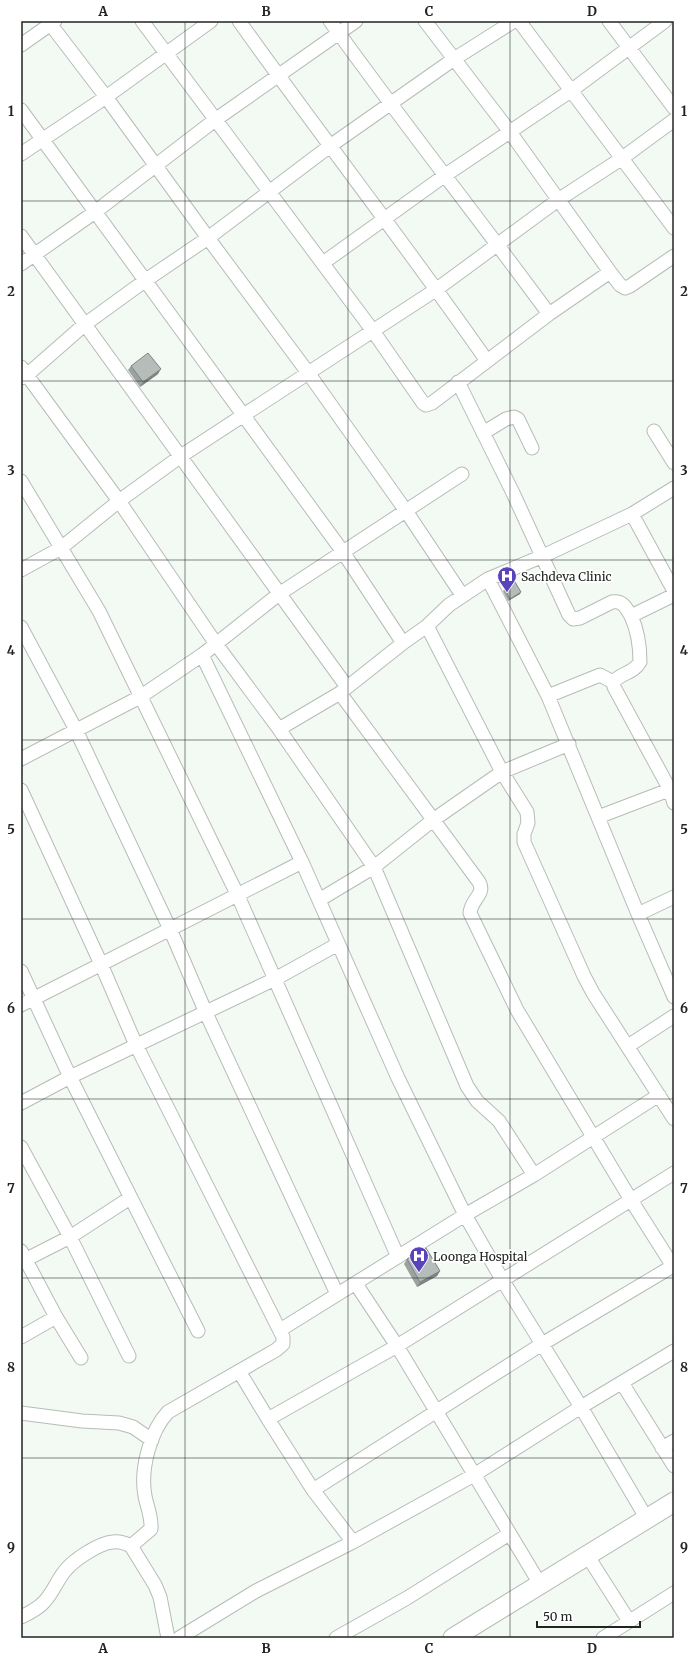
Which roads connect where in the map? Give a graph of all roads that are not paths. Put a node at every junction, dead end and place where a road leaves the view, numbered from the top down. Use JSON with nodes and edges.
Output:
{"nodes":[{"id":1,"x":142,"y":21,"type":"edge"},
{"id":2,"x":211,"y":21,"type":"edge"},
{"id":3,"x":239,"y":21,"type":"edge"},
{"id":4,"x":330,"y":21,"type":"edge"},
{"id":5,"x":356,"y":21,"type":"edge"},
{"id":6,"x":425,"y":21,"type":"edge"},
{"id":7,"x":514,"y":21,"type":"edge"},
{"id":8,"x":519,"y":21,"type":"edge"},
{"id":9,"x":609,"y":21,"type":"edge"},
{"id":10,"x":665,"y":21,"type":"edge"},
{"id":11,"x":51,"y":22,"type":"edge"},
{"id":12,"x":339,"y":33,"type":"junction"},
{"id":13,"x":21,"y":45,"type":"edge"},
{"id":14,"x":628,"y":47,"type":"junction"},
{"id":15,"x":166,"y":54,"type":"junction"},
{"id":16,"x":454,"y":59,"type":"junction"},
{"id":17,"x":278,"y":76,"type":"junction"},
{"id":18,"x":572,"y":90,"type":"junction"},
{"id":19,"x":106,"y":97,"type":"junction"},
{"id":20,"x":391,"y":103,"type":"junction"},
{"id":21,"x":674,"y":108,"type":"edge"},
{"id":22,"x":21,"y":110,"type":"edge"},
{"id":23,"x":215,"y":120,"type":"junction"},
{"id":24,"x":674,"y":120,"type":"edge"},
{"id":25,"x":510,"y":132,"type":"junction"},
{"id":26,"x":42,"y":139,"type":"junction"},
{"id":27,"x":330,"y":146,"type":"junction"},
{"id":28,"x":21,"y":154,"type":"edge"},
{"id":29,"x":621,"y":159,"type":"junction"},
{"id":30,"x":155,"y":165,"type":"junction"},
{"id":31,"x":444,"y":176,"type":"junction"},
{"id":32,"x":268,"y":191,"type":"junction"},
{"id":33,"x":558,"y":200,"type":"junction"},
{"id":34,"x":95,"y":212,"type":"junction"},
{"id":35,"x":384,"y":219,"type":"junction"},
{"id":36,"x":674,"y":228,"type":"edge"},
{"id":37,"x":21,"y":236,"type":"edge"},
{"id":38,"x":208,"y":238,"type":"junction"},
{"id":39,"x":498,"y":244,"type":"junction"},
{"id":40,"x":34,"y":255,"type":"junction"},
{"id":41,"x":674,"y":256,"type":"edge"},
{"id":42,"x":21,"y":264,"type":"edge"},
{"id":43,"x":323,"y":264,"type":"junction"},
{"id":44,"x":610,"y":272,"type":"junction"},
{"id":45,"x":146,"y":280,"type":"junction"},
{"id":46,"x":437,"y":290,"type":"junction"},
{"id":47,"x":549,"y":314,"type":"junction"},
{"id":48,"x":84,"y":325,"type":"junction"},
{"id":49,"x":373,"y":331,"type":"junction"},
{"id":50,"x":487,"y":361,"type":"junction"},
{"id":51,"x":23,"y":373,"type":"edge"},
{"id":52,"x":309,"y":374,"type":"junction"},
{"id":53,"x":458,"y":382,"type":"junction"},
{"id":54,"x":244,"y":414,"type":"junction"},
{"id":55,"x":654,"y":431,"type":"dead end"},
{"id":56,"x":483,"y":433,"type":"junction"},
{"id":57,"x":532,"y":448,"type":"dead end"},
{"id":58,"x":181,"y":456,"type":"junction"},
{"id":59,"x":674,"y":463,"type":"edge"},
{"id":60,"x":462,"y":474,"type":"dead end"},
{"id":61,"x":21,"y":481,"type":"edge"},
{"id":62,"x":674,"y":488,"type":"edge"},
{"id":63,"x":119,"y":501,"type":"junction"},
{"id":64,"x":406,"y":511,"type":"junction"},
{"id":65,"x":632,"y":514,"type":"junction"},
{"id":66,"x":61,"y":548,"type":"junction"},
{"id":67,"x":343,"y":552,"type":"junction"},
{"id":68,"x":543,"y":556,"type":"junction"},
{"id":69,"x":21,"y":570,"type":"edge"},
{"id":70,"x":488,"y":579,"type":"junction"},
{"id":71,"x":674,"y":590,"type":"edge"},
{"id":72,"x":279,"y":594,"type":"junction"},
{"id":73,"x":462,"y":595,"type":"junction"},
{"id":74,"x":674,"y":595,"type":"edge"},
{"id":75,"x":632,"y":616,"type":"junction"},
{"id":76,"x":427,"y":626,"type":"junction"},
{"id":77,"x":21,"y":627,"type":"edge"},
{"id":78,"x":403,"y":643,"type":"junction"},
{"id":79,"x":216,"y":644,"type":"junction"},
{"id":80,"x":202,"y":655,"type":"junction"},
{"id":81,"x":613,"y":682,"type":"junction"},
{"id":82,"x":344,"y":690,"type":"junction"},
{"id":83,"x":548,"y":696,"type":"junction"},
{"id":84,"x":140,"y":697,"type":"junction"},
{"id":85,"x":279,"y":729,"type":"junction"},
{"id":86,"x":76,"y":730,"type":"junction"},
{"id":87,"x":569,"y":744,"type":"junction"},
{"id":88,"x":21,"y":759,"type":"edge"},
{"id":89,"x":502,"y":772,"type":"junction"},
{"id":90,"x":672,"y":789,"type":"edge"},
{"id":91,"x":21,"y":790,"type":"edge"},
{"id":92,"x":674,"y":803,"type":"edge"},
{"id":93,"x":598,"y":817,"type":"junction"},
{"id":94,"x":433,"y":820,"type":"junction"},
{"id":95,"x":302,"y":862,"type":"junction"},
{"id":96,"x":374,"y":867,"type":"junction"},
{"id":97,"x":238,"y":896,"type":"junction"},
{"id":98,"x":674,"y":897,"type":"edge"},
{"id":99,"x":319,"y":900,"type":"junction"},
{"id":100,"x":638,"y":914,"type":"junction"},
{"id":101,"x":170,"y":928,"type":"junction"},
{"id":102,"x":338,"y":944,"type":"junction"},
{"id":103,"x":101,"y":964,"type":"junction"},
{"id":104,"x":21,"y":971,"type":"edge"},
{"id":105,"x":275,"y":979,"type":"junction"},
{"id":106,"x":674,"y":997,"type":"edge"},
{"id":107,"x":34,"y":999,"type":"junction"},
{"id":108,"x":21,"y":1005,"type":"edge"},
{"id":109,"x":206,"y":1013,"type":"junction"},
{"id":110,"x":674,"y":1016,"type":"edge"},
{"id":111,"x":136,"y":1045,"type":"junction"},
{"id":112,"x":628,"y":1046,"type":"junction"},
{"id":113,"x":70,"y":1077,"type":"junction"},
{"id":114,"x":659,"y":1094,"type":"junction"},
{"id":115,"x":21,"y":1103,"type":"edge"},
{"id":116,"x":674,"y":1119,"type":"edge"},
{"id":117,"x":593,"y":1137,"type":"junction"},
{"id":118,"x":21,"y":1147,"type":"edge"},
{"id":119,"x":674,"y":1173,"type":"edge"},
{"id":120,"x":534,"y":1174,"type":"junction"},
{"id":121,"x":130,"y":1198,"type":"junction"},
{"id":122,"x":631,"y":1200,"type":"junction"},
{"id":123,"x":465,"y":1215,"type":"junction"},
{"id":124,"x":70,"y":1237,"type":"junction"},
{"id":125,"x":398,"y":1257,"type":"junction"},
{"id":126,"x":22,"y":1258,"type":"edge"},
{"id":127,"x":674,"y":1267,"type":"edge"},
{"id":128,"x":503,"y":1281,"type":"junction"},
{"id":129,"x":356,"y":1284,"type":"junction"},
{"id":130,"x":337,"y":1294,"type":"junction"},
{"id":131,"x":56,"y":1317,"type":"junction"},
{"id":132,"x":280,"y":1330,"type":"junction"},
{"id":133,"x":198,"y":1331,"type":"dead end"},
{"id":134,"x":21,"y":1337,"type":"edge"},
{"id":135,"x":542,"y":1344,"type":"junction"},
{"id":136,"x":397,"y":1346,"type":"junction"},
{"id":137,"x":674,"y":1351,"type":"edge"},
{"id":138,"x":129,"y":1356,"type":"dead end"},
{"id":139,"x":82,"y":1358,"type":"dead end"},
{"id":140,"x":239,"y":1371,"type":"junction"},
{"id":141,"x":622,"y":1383,"type":"junction"},
{"id":142,"x":581,"y":1407,"type":"junction"},
{"id":143,"x":436,"y":1411,"type":"junction"},
{"id":144,"x":21,"y":1413,"type":"edge"},
{"id":145,"x":268,"y":1418,"type":"junction"},
{"id":146,"x":152,"y":1440,"type":"junction"},
{"id":147,"x":674,"y":1440,"type":"edge"},
{"id":148,"x":662,"y":1448,"type":"junction"},
{"id":149,"x":674,"y":1466,"type":"edge"},
{"id":150,"x":474,"y":1475,"type":"junction"},
{"id":151,"x":313,"y":1490,"type":"junction"},
{"id":152,"x":674,"y":1502,"type":"edge"},
{"id":153,"x":646,"y":1519,"type":"junction"},
{"id":154,"x":510,"y":1534,"type":"junction"},
{"id":155,"x":353,"y":1542,"type":"junction"},
{"id":156,"x":131,"y":1546,"type":"junction"},
{"id":157,"x":587,"y":1556,"type":"junction"},
{"id":158,"x":540,"y":1584,"type":"junction"},
{"id":159,"x":674,"y":1593,"type":"edge"},
{"id":160,"x":21,"y":1617,"type":"edge"},
{"id":161,"x":629,"y":1621,"type":"junction"},
{"id":162,"x":455,"y":1637,"type":"edge"},
{"id":163,"x":168,"y":1638,"type":"edge"},
{"id":164,"x":179,"y":1638,"type":"edge"},
{"id":165,"x":336,"y":1638,"type":"edge"},
{"id":166,"x":603,"y":1638,"type":"edge"}],
"edges":[{"from":1,"to":15,"type":"street"},
{"from":2,"to":15,"type":"street"},
{"from":3,"to":17,"type":"street"},
{"from":4,"to":12,"type":"street"},
{"from":5,"to":12,"type":"street"},
{"from":6,"to":16,"type":"street"},
{"from":7,"to":16,"type":"street"},
{"from":8,"to":18,"type":"street"},
{"from":9,"to":14,"type":"street"},
{"from":10,"to":14,"type":"street"},
{"from":11,"to":13,"type":"street"},
{"from":11,"to":19,"type":"street"},
{"from":12,"to":17,"type":"street"},
{"from":12,"to":20,"type":"street"},
{"from":14,"to":18,"type":"street"},
{"from":14,"to":21,"type":"street"},
{"from":15,"to":19,"type":"street"},
{"from":15,"to":23,"type":"street"},
{"from":16,"to":20,"type":"street"},
{"from":16,"to":25,"type":"street"},
{"from":17,"to":23,"type":"street"},
{"from":17,"to":27,"type":"street"},
{"from":18,"to":25,"type":"street"},
{"from":18,"to":29,"type":"street"},
{"from":19,"to":26,"type":"street"},
{"from":19,"to":30,"type":"street"},
{"from":20,"to":27,"type":"street"},
{"from":20,"to":31,"type":"street"},
{"from":22,"to":26,"type":"street"},
{"from":23,"to":30,"type":"street"},
{"from":23,"to":32,"type":"street"},
{"from":24,"to":29,"type":"street"},
{"from":25,"to":31,"type":"street"},
{"from":25,"to":33,"type":"street"},
{"from":26,"to":28,"type":"street"},
{"from":26,"to":34,"type":"street"},
{"from":27,"to":32,"type":"street"},
{"from":27,"to":35,"type":"street"},
{"from":29,"to":33,"type":"street"},
{"from":29,"to":36,"type":"street"},
{"from":30,"to":34,"type":"street"},
{"from":30,"to":38,"type":"street"},
{"from":31,"to":35,"type":"street"},
{"from":31,"to":39,"type":"street"},
{"from":32,"to":38,"type":"street"},
{"from":32,"to":43,"type":"street"},
{"from":33,"to":39,"type":"street"},
{"from":33,"to":44,"type":"street"},
{"from":34,"to":40,"type":"street"},
{"from":34,"to":45,"type":"street"},
{"from":35,"to":43,"type":"street"},
{"from":35,"to":46,"type":"street"},
{"from":37,"to":40,"type":"street"},
{"from":38,"to":45,"type":"street"},
{"from":38,"to":52,"type":"street"},
{"from":39,"to":46,"type":"street"},
{"from":39,"to":47,"type":"street"},
{"from":40,"to":42,"type":"street"},
{"from":40,"to":48,"type":"street"},
{"from":41,"to":44,"type":"street"},
{"from":43,"to":49,"type":"street"},
{"from":44,"to":47,"type":"street"},
{"from":45,"to":48,"type":"street"},
{"from":45,"to":54,"type":"street"},
{"from":46,"to":49,"type":"street"},
{"from":46,"to":50,"type":"street"},
{"from":47,"to":50,"type":"street"},
{"from":48,"to":51,"type":"street"},
{"from":48,"to":58,"type":"street"},
{"from":49,"to":52,"type":"street"},
{"from":49,"to":53,"type":"street"},
{"from":50,"to":53,"type":"street"},
{"from":51,"to":63,"type":"street"},
{"from":52,"to":54,"type":"street"},
{"from":52,"to":64,"type":"street"},
{"from":53,"to":56,"type":"street"},
{"from":54,"to":58,"type":"street"},
{"from":54,"to":67,"type":"street"},
{"from":55,"to":59,"type":"street"},
{"from":56,"to":57,"type":"street"},
{"from":56,"to":68,"type":"street"},
{"from":58,"to":63,"type":"street"},
{"from":58,"to":72,"type":"street"},
{"from":60,"to":64,"type":"street"},
{"from":61,"to":66,"type":"street"},
{"from":62,"to":65,"type":"street"},
{"from":63,"to":66,"type":"street"},
{"from":63,"to":79,"type":"street"},
{"from":64,"to":67,"type":"street"},
{"from":64,"to":73,"type":"street"},
{"from":65,"to":68,"type":"street"},
{"from":65,"to":71,"type":"street"},
{"from":66,"to":69,"type":"street"},
{"from":66,"to":84,"type":"street"},
{"from":67,"to":72,"type":"street"},
{"from":67,"to":78,"type":"street"},
{"from":68,"to":70,"type":"street"},
{"from":68,"to":75,"type":"street"},
{"from":70,"to":73,"type":"street"},
{"from":70,"to":83,"type":"street"},
{"from":72,"to":79,"type":"street"},
{"from":72,"to":82,"type":"street"},
{"from":73,"to":76,"type":"street"},
{"from":74,"to":75,"type":"street"},
{"from":75,"to":81,"type":"street"},
{"from":76,"to":78,"type":"street"},
{"from":76,"to":89,"type":"street"},
{"from":77,"to":86,"type":"street"},
{"from":78,"to":82,"type":"street"},
{"from":79,"to":80,"type":"street"},
{"from":79,"to":85,"type":"street"},
{"from":80,"to":84,"type":"street"},
{"from":80,"to":95,"type":"street"},
{"from":81,"to":83,"type":"street"},
{"from":81,"to":90,"type":"street"},
{"from":82,"to":85,"type":"street"},
{"from":82,"to":94,"type":"street"},
{"from":83,"to":87,"type":"street"},
{"from":84,"to":86,"type":"street"},
{"from":84,"to":97,"type":"street"},
{"from":85,"to":96,"type":"street"},
{"from":86,"to":88,"type":"street"},
{"from":86,"to":101,"type":"street"},
{"from":87,"to":89,"type":"street"},
{"from":87,"to":93,"type":"street"},
{"from":89,"to":94,"type":"street"},
{"from":89,"to":112,"type":"street"},
{"from":90,"to":92,"type":"street"},
{"from":90,"to":93,"type":"street"},
{"from":91,"to":103,"type":"street"},
{"from":93,"to":100,"type":"street"},
{"from":94,"to":96,"type":"street"},
{"from":94,"to":117,"type":"street"},
{"from":95,"to":97,"type":"street"},
{"from":95,"to":99,"type":"street"},
{"from":96,"to":99,"type":"street"},
{"from":96,"to":120,"type":"street"},
{"from":97,"to":101,"type":"street"},
{"from":97,"to":105,"type":"street"},
{"from":98,"to":100,"type":"street"},
{"from":99,"to":102,"type":"street"},
{"from":100,"to":106,"type":"street"},
{"from":101,"to":103,"type":"street"},
{"from":101,"to":109,"type":"street"},
{"from":102,"to":105,"type":"street"},
{"from":102,"to":123,"type":"street"},
{"from":103,"to":107,"type":"street"},
{"from":103,"to":111,"type":"street"},
{"from":104,"to":107,"type":"street"},
{"from":105,"to":109,"type":"street"},
{"from":105,"to":125,"type":"street"},
{"from":107,"to":108,"type":"street"},
{"from":107,"to":113,"type":"street"},
{"from":109,"to":111,"type":"street"},
{"from":109,"to":130,"type":"street"},
{"from":110,"to":112,"type":"street"},
{"from":111,"to":113,"type":"street"},
{"from":111,"to":132,"type":"street"},
{"from":112,"to":114,"type":"street"},
{"from":113,"to":115,"type":"street"},
{"from":113,"to":121,"type":"street"},
{"from":114,"to":116,"type":"street"},
{"from":114,"to":117,"type":"street"},
{"from":117,"to":120,"type":"street"},
{"from":117,"to":122,"type":"street"},
{"from":118,"to":124,"type":"street"},
{"from":119,"to":122,"type":"street"},
{"from":120,"to":123,"type":"street"},
{"from":121,"to":124,"type":"street"},
{"from":121,"to":133,"type":"street"},
{"from":122,"to":127,"type":"street"},
{"from":122,"to":128,"type":"street"},
{"from":123,"to":125,"type":"street"},
{"from":123,"to":128,"type":"street"},
{"from":124,"to":126,"type":"street"},
{"from":124,"to":138,"type":"street"},
{"from":125,"to":129,"type":"street"},
{"from":126,"to":131,"type":"street"},
{"from":127,"to":135,"type":"street"},
{"from":128,"to":135,"type":"street"},
{"from":128,"to":136,"type":"street"},
{"from":129,"to":130,"type":"street"},
{"from":129,"to":136,"type":"street"},
{"from":130,"to":132,"type":"street"},
{"from":131,"to":134,"type":"street"},
{"from":131,"to":139,"type":"street"},
{"from":132,"to":140,"type":"street"},
{"from":135,"to":142,"type":"street"},
{"from":135,"to":143,"type":"street"},
{"from":136,"to":143,"type":"street"},
{"from":136,"to":145,"type":"street"},
{"from":137,"to":141,"type":"street"},
{"from":140,"to":145,"type":"street"},
{"from":140,"to":146,"type":"street"},
{"from":141,"to":142,"type":"street"},
{"from":141,"to":148,"type":"street"},
{"from":142,"to":150,"type":"street"},
{"from":142,"to":153,"type":"street"},
{"from":143,"to":150,"type":"street"},
{"from":143,"to":151,"type":"street"},
{"from":144,"to":146,"type":"street"},
{"from":145,"to":151,"type":"street"},
{"from":146,"to":156,"type":"street"},
{"from":147,"to":148,"type":"street"},
{"from":148,"to":149,"type":"street"},
{"from":150,"to":154,"type":"street"},
{"from":150,"to":155,"type":"street"},
{"from":151,"to":155,"type":"street"},
{"from":152,"to":153,"type":"main road"},
{"from":153,"to":157,"type":"main road"},
{"from":154,"to":158,"type":"street"},
{"from":154,"to":165,"type":"street"},
{"from":155,"to":164,"type":"street"},
{"from":156,"to":160,"type":"street"},
{"from":156,"to":163,"type":"street"},
{"from":157,"to":158,"type":"main road"},
{"from":157,"to":161,"type":"street"},
{"from":158,"to":162,"type":"main road"},
{"from":159,"to":161,"type":"street"},
{"from":161,"to":166,"type":"street"}]}
